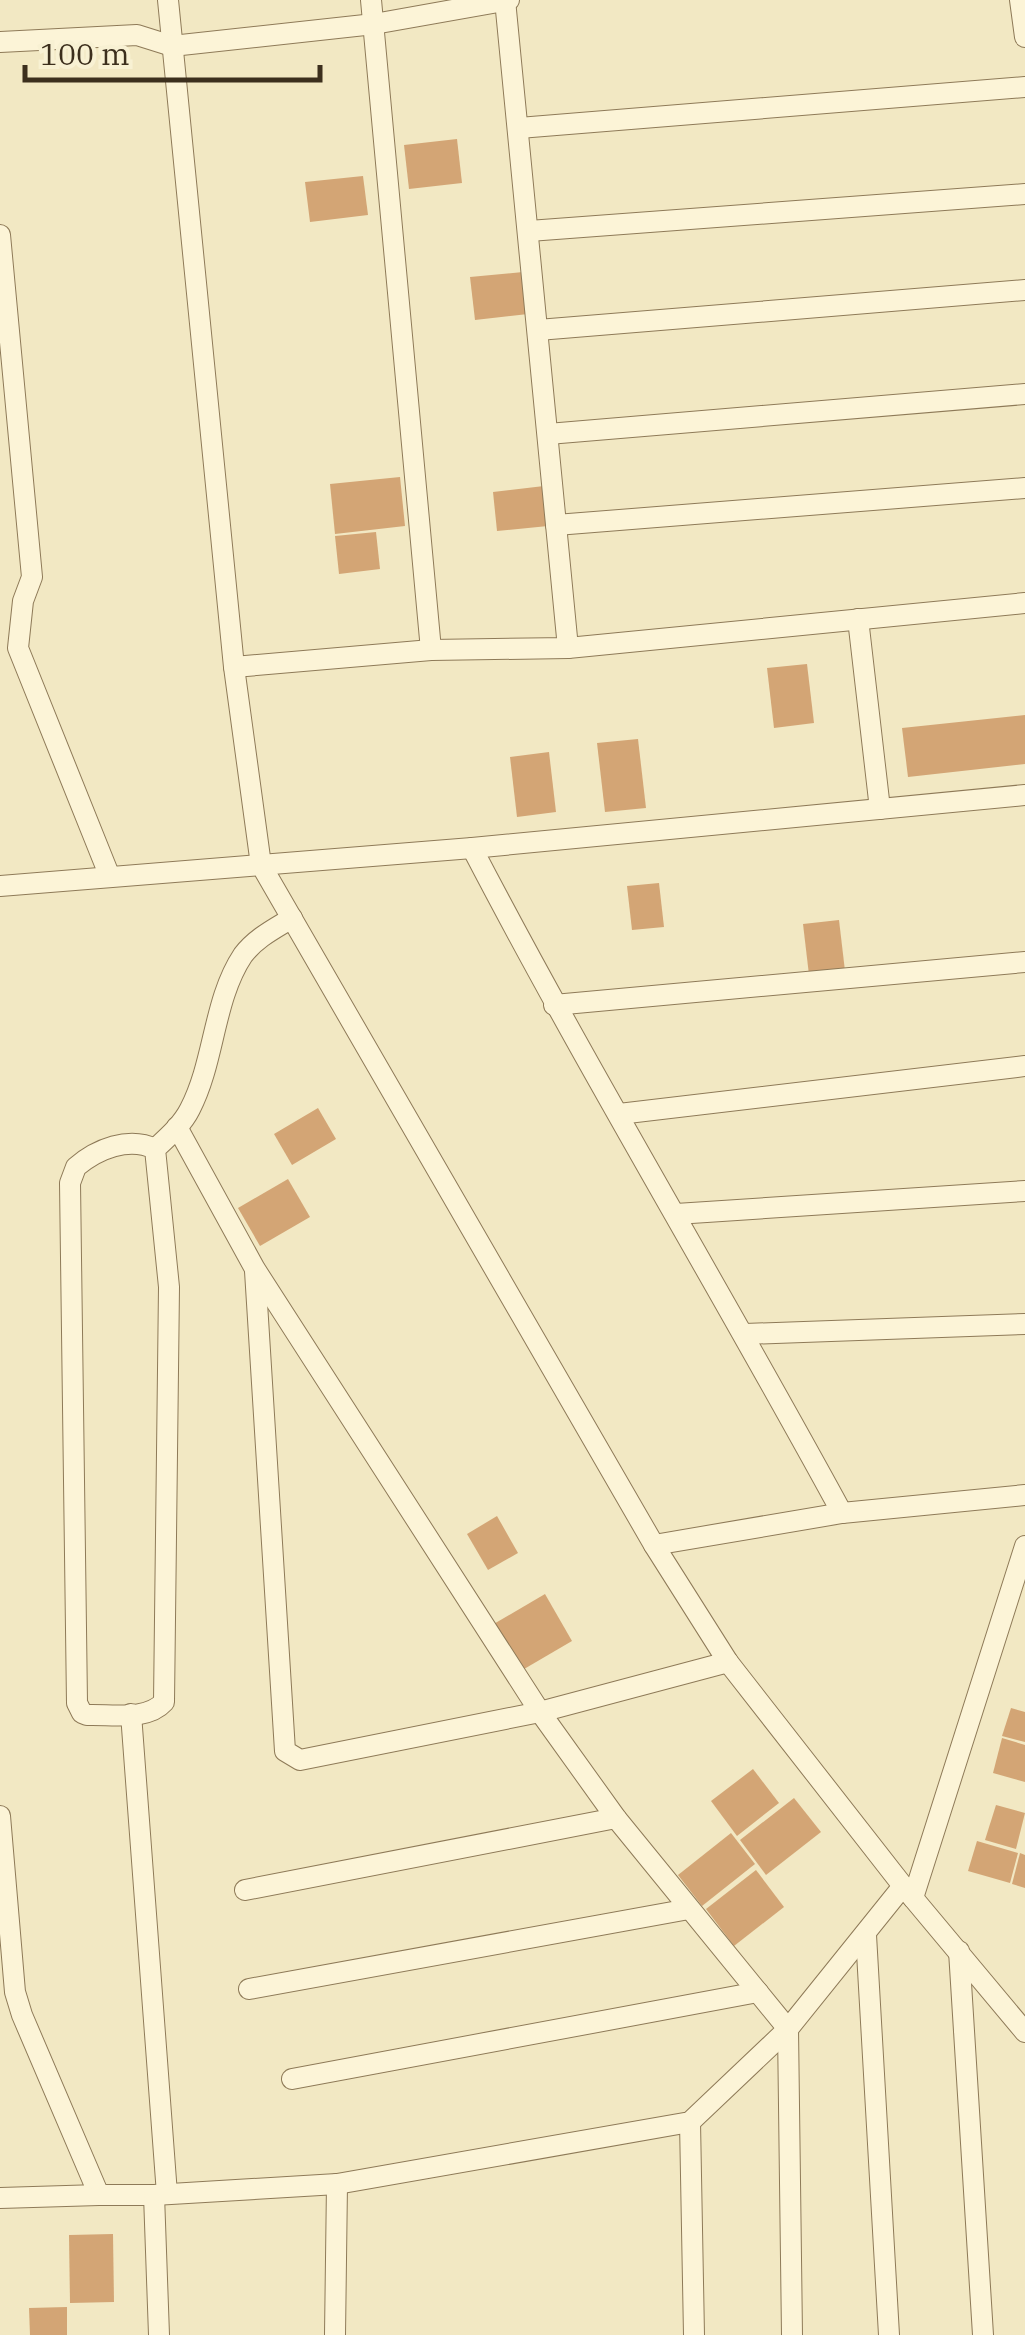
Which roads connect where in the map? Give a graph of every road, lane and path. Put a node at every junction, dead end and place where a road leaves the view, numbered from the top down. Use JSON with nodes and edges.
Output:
{"nodes":[{"id":1,"x":168,"y":0,"type":"edge"},
{"id":2,"x":371,"y":0,"type":"edge"},
{"id":3,"x":506,"y":0,"type":"edge"},
{"id":4,"x":1020,"y":0,"type":"edge"},
{"id":5,"x":374,"y":24,"type":"junction"},
{"id":6,"x":1025,"y":37,"type":"edge"},
{"id":7,"x":0,"y":42,"type":"edge"},
{"id":8,"x":172,"y":46,"type":"junction"},
{"id":9,"x":1025,"y":87,"type":"edge"},
{"id":10,"x":519,"y":128,"type":"junction"},
{"id":11,"x":1025,"y":194,"type":"edge"},
{"id":12,"x":529,"y":232,"type":"junction"},
{"id":13,"x":0,"y":235,"type":"edge"},
{"id":14,"x":1025,"y":290,"type":"edge"},
{"id":15,"x":538,"y":330,"type":"junction"},
{"id":16,"x":7,"y":385,"type":"edge"},
{"id":17,"x":1025,"y":394,"type":"edge"},
{"id":18,"x":548,"y":434,"type":"junction"},
{"id":19,"x":1025,"y":488,"type":"edge"},
{"id":20,"x":556,"y":525,"type":"junction"},
{"id":21,"x":1025,"y":603,"type":"edge"},
{"id":22,"x":858,"y":620,"type":"junction"},
{"id":23,"x":568,"y":648,"type":"junction"},
{"id":24,"x":431,"y":650,"type":"junction"},
{"id":25,"x":0,"y":657,"type":"edge"},
{"id":26,"x":234,"y":667,"type":"junction"},
{"id":27,"x":26,"y":676,"type":"junction"},
{"id":28,"x":1025,"y":795,"type":"edge"},
{"id":29,"x":880,"y":809,"type":"junction"},
{"id":30,"x":472,"y":848,"type":"junction"},
{"id":31,"x":261,"y":864,"type":"junction"},
{"id":32,"x":110,"y":877,"type":"junction"},
{"id":33,"x":0,"y":886,"type":"edge"},
{"id":34,"x":292,"y":918,"type":"junction"},
{"id":35,"x":1025,"y":962,"type":"edge"},
{"id":36,"x":554,"y":1006,"type":"junction"},
{"id":37,"x":1025,"y":1066,"type":"edge"},
{"id":38,"x":619,"y":1114,"type":"junction"},
{"id":39,"x":178,"y":1126,"type":"junction"},
{"id":40,"x":155,"y":1149,"type":"junction"},
{"id":41,"x":1025,"y":1191,"type":"edge"},
{"id":42,"x":676,"y":1214,"type":"junction"},
{"id":43,"x":254,"y":1268,"type":"junction"},
{"id":44,"x":1025,"y":1324,"type":"edge"},
{"id":45,"x":745,"y":1334,"type":"junction"},
{"id":46,"x":1025,"y":1495,"type":"edge"},
{"id":47,"x":842,"y":1513,"type":"junction"},
{"id":48,"x":654,"y":1545,"type":"junction"},
{"id":49,"x":1025,"y":1546,"type":"edge"},
{"id":50,"x":728,"y":1662,"type":"junction"},
{"id":51,"x":540,"y":1712,"type":"junction"},
{"id":52,"x":131,"y":1714,"type":"junction"},
{"id":53,"x":0,"y":1816,"type":"edge"},
{"id":54,"x":616,"y":1818,"type":"junction"},
{"id":55,"x":245,"y":1890,"type":"dead end"},
{"id":56,"x":908,"y":1892,"type":"junction"},
{"id":57,"x":690,"y":1908,"type":"junction"},
{"id":58,"x":866,"y":1935,"type":"junction"},
{"id":59,"x":959,"y":1952,"type":"junction"},
{"id":60,"x":249,"y":1989,"type":"dead end"},
{"id":61,"x":758,"y":1992,"type":"junction"},
{"id":62,"x":1024,"y":2024,"type":"edge"},
{"id":63,"x":788,"y":2029,"type":"junction"},
{"id":64,"x":292,"y":2080,"type":"dead end"},
{"id":65,"x":690,"y":2122,"type":"junction"},
{"id":66,"x":337,"y":2184,"type":"junction"},
{"id":67,"x":100,"y":2195,"type":"junction"},
{"id":68,"x":161,"y":2195,"type":"junction"},
{"id":69,"x":0,"y":2198,"type":"edge"},
{"id":70,"x":159,"y":2335,"type":"edge"},
{"id":71,"x":335,"y":2335,"type":"edge"},
{"id":72,"x":694,"y":2335,"type":"edge"},
{"id":73,"x":792,"y":2335,"type":"edge"},
{"id":74,"x":889,"y":2335,"type":"edge"},
{"id":75,"x":983,"y":2335,"type":"edge"}],
"edges":[{"from":1,"to":8,"type":"street"},
{"from":2,"to":5,"type":"street"},
{"from":3,"to":5,"type":"street"},
{"from":3,"to":10,"type":"street"},
{"from":4,"to":6,"type":"street"},
{"from":5,"to":8,"type":"street"},
{"from":5,"to":24,"type":"street"},
{"from":7,"to":8,"type":"street"},
{"from":8,"to":26,"type":"street"},
{"from":9,"to":10,"type":"street"},
{"from":10,"to":12,"type":"street"},
{"from":11,"to":12,"type":"street"},
{"from":12,"to":15,"type":"street"},
{"from":13,"to":16,"type":"street"},
{"from":14,"to":15,"type":"street"},
{"from":15,"to":18,"type":"street"},
{"from":16,"to":27,"type":"street"},
{"from":17,"to":18,"type":"street"},
{"from":18,"to":20,"type":"street"},
{"from":19,"to":20,"type":"street"},
{"from":20,"to":23,"type":"street"},
{"from":21,"to":22,"type":"street"},
{"from":22,"to":23,"type":"street"},
{"from":22,"to":29,"type":"street"},
{"from":23,"to":24,"type":"street"},
{"from":24,"to":26,"type":"street"},
{"from":25,"to":27,"type":"street"},
{"from":26,"to":31,"type":"street"},
{"from":27,"to":32,"type":"street"},
{"from":28,"to":29,"type":"street"},
{"from":29,"to":30,"type":"street"},
{"from":30,"to":31,"type":"street"},
{"from":30,"to":36,"type":"street"},
{"from":31,"to":32,"type":"street"},
{"from":31,"to":34,"type":"street"},
{"from":32,"to":33,"type":"street"},
{"from":34,"to":39,"type":"street"},
{"from":34,"to":48,"type":"street"},
{"from":35,"to":36,"type":"street"},
{"from":36,"to":38,"type":"street"},
{"from":37,"to":38,"type":"street"},
{"from":38,"to":42,"type":"street"},
{"from":39,"to":40,"type":"street"},
{"from":39,"to":43,"type":"street"},
{"from":40,"to":52,"type":"street"},
{"from":40,"to":52,"type":"street"},
{"from":41,"to":42,"type":"street"},
{"from":42,"to":45,"type":"street"},
{"from":43,"to":51,"type":"street"},
{"from":43,"to":51,"type":"street"},
{"from":44,"to":45,"type":"street"},
{"from":45,"to":47,"type":"street"},
{"from":46,"to":47,"type":"street"},
{"from":47,"to":48,"type":"street"},
{"from":48,"to":50,"type":"street"},
{"from":49,"to":56,"type":"street"},
{"from":50,"to":51,"type":"street"},
{"from":50,"to":56,"type":"street"},
{"from":51,"to":54,"type":"street"},
{"from":52,"to":68,"type":"street"},
{"from":53,"to":67,"type":"street"},
{"from":54,"to":55,"type":"street"},
{"from":54,"to":57,"type":"street"},
{"from":56,"to":58,"type":"street"},
{"from":56,"to":59,"type":"street"},
{"from":57,"to":60,"type":"street"},
{"from":57,"to":61,"type":"street"},
{"from":58,"to":63,"type":"street"},
{"from":58,"to":74,"type":"street"},
{"from":59,"to":62,"type":"street"},
{"from":59,"to":75,"type":"street"},
{"from":61,"to":63,"type":"street"},
{"from":61,"to":64,"type":"street"},
{"from":63,"to":65,"type":"street"},
{"from":63,"to":73,"type":"street"},
{"from":65,"to":66,"type":"street"},
{"from":65,"to":72,"type":"street"},
{"from":66,"to":68,"type":"street"},
{"from":66,"to":71,"type":"street"},
{"from":67,"to":68,"type":"street"},
{"from":67,"to":69,"type":"street"},
{"from":68,"to":70,"type":"street"}]}
